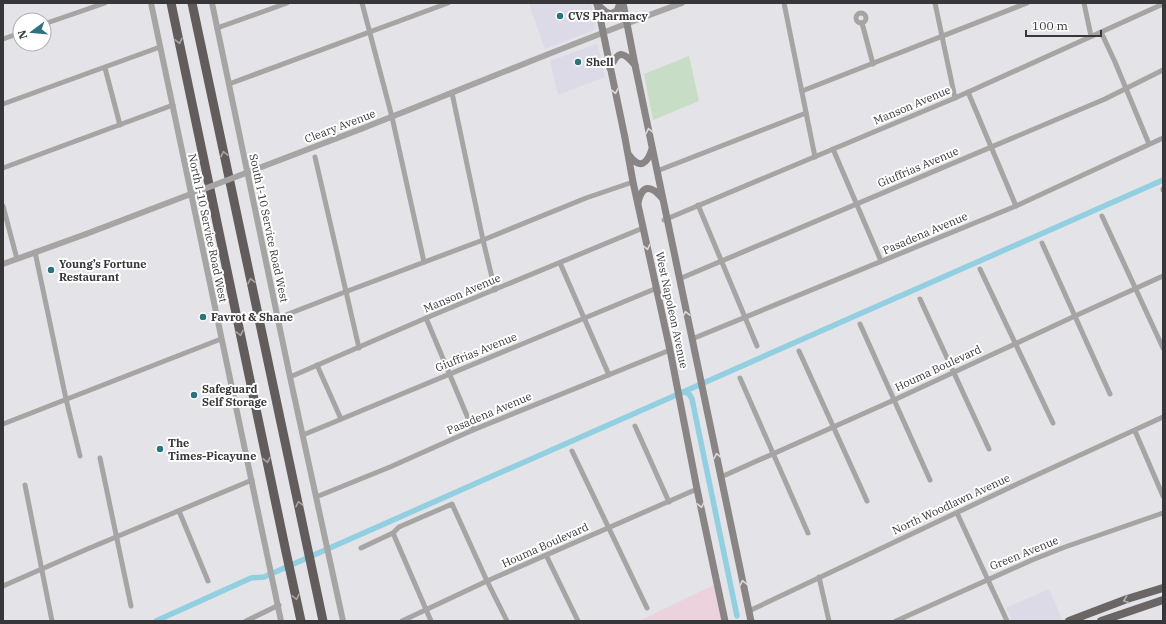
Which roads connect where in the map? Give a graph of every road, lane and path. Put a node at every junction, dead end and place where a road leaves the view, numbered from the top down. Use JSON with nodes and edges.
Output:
{"nodes":[{"id":1,"x":105,"y":3,"type":"edge"},
{"id":2,"x":151,"y":3,"type":"edge"},
{"id":3,"x":171,"y":3,"type":"edge"},
{"id":4,"x":192,"y":3,"type":"edge"},
{"id":5,"x":212,"y":3,"type":"edge"},
{"id":6,"x":287,"y":3,"type":"edge"},
{"id":7,"x":362,"y":3,"type":"edge"},
{"id":8,"x":448,"y":3,"type":"edge"},
{"id":9,"x":597,"y":3,"type":"edge"},
{"id":10,"x":622,"y":3,"type":"edge"},
{"id":11,"x":682,"y":3,"type":"edge"},
{"id":12,"x":784,"y":3,"type":"edge"},
{"id":13,"x":935,"y":3,"type":"edge"},
{"id":14,"x":1027,"y":3,"type":"edge"},
{"id":15,"x":1084,"y":3,"type":"edge"},
{"id":16,"x":1163,"y":4,"type":"edge"},
{"id":17,"x":52,"y":21,"type":"edge"},
{"id":18,"x":862,"y":23,"type":"dead end"},
{"id":19,"x":627,"y":24,"type":"junction"},
{"id":20,"x":217,"y":28,"type":"junction"},
{"id":21,"x":370,"y":32,"type":"junction"},
{"id":22,"x":1101,"y":32,"type":"junction"},
{"id":23,"x":603,"y":33,"type":"junction"},
{"id":24,"x":1091,"y":36,"type":"junction"},
{"id":25,"x":942,"y":37,"type":"junction"},
{"id":26,"x":160,"y":47,"type":"junction"},
{"id":27,"x":873,"y":64,"type":"junction"},
{"id":28,"x":635,"y":65,"type":"junction"},
{"id":29,"x":105,"y":68,"type":"junction"},
{"id":30,"x":610,"y":68,"type":"junction"},
{"id":31,"x":1163,"y":70,"type":"edge"},
{"id":32,"x":229,"y":84,"type":"junction"},
{"id":33,"x":1126,"y":88,"type":"junction"},
{"id":34,"x":802,"y":91,"type":"junction"},
{"id":35,"x":968,"y":92,"type":"junction"},
{"id":36,"x":452,"y":93,"type":"junction"},
{"id":37,"x":955,"y":98,"type":"junction"},
{"id":38,"x":3,"y":104,"type":"edge"},
{"id":39,"x":172,"y":105,"type":"junction"},
{"id":40,"x":806,"y":113,"type":"junction"},
{"id":41,"x":392,"y":117,"type":"junction"},
{"id":42,"x":120,"y":125,"type":"junction"},
{"id":43,"x":1163,"y":138,"type":"edge"},
{"id":44,"x":1149,"y":144,"type":"junction"},
{"id":45,"x":992,"y":147,"type":"junction"},
{"id":46,"x":652,"y":149,"type":"junction"},
{"id":47,"x":833,"y":149,"type":"junction"},
{"id":48,"x":628,"y":154,"type":"junction"},
{"id":49,"x":816,"y":156,"type":"junction"},
{"id":50,"x":315,"y":157,"type":"dead end"},
{"id":51,"x":3,"y":168,"type":"edge"},
{"id":52,"x":657,"y":171,"type":"junction"},
{"id":53,"x":633,"y":182,"type":"junction"},
{"id":54,"x":662,"y":198,"type":"junction"},
{"id":55,"x":856,"y":204,"type":"junction"},
{"id":56,"x":638,"y":205,"type":"junction"},
{"id":57,"x":698,"y":205,"type":"junction"},
{"id":58,"x":3,"y":206,"type":"edge"},
{"id":59,"x":1016,"y":206,"type":"junction"},
{"id":60,"x":1102,"y":216,"type":"dead end"},
{"id":61,"x":665,"y":219,"type":"junction"},
{"id":62,"x":643,"y":228,"type":"junction"},
{"id":63,"x":483,"y":240,"type":"junction"},
{"id":64,"x":1042,"y":243,"type":"dead end"},
{"id":65,"x":35,"y":252,"type":"junction"},
{"id":66,"x":17,"y":259,"type":"junction"},
{"id":67,"x":721,"y":261,"type":"junction"},
{"id":68,"x":424,"y":262,"type":"junction"},
{"id":69,"x":560,"y":262,"type":"junction"},
{"id":70,"x":881,"y":262,"type":"junction"},
{"id":71,"x":3,"y":264,"type":"edge"},
{"id":72,"x":980,"y":269,"type":"dead end"},
{"id":73,"x":1163,"y":276,"type":"edge"},
{"id":74,"x":679,"y":279,"type":"junction"},
{"id":75,"x":657,"y":288,"type":"junction"},
{"id":76,"x":1135,"y":289,"type":"junction"},
{"id":77,"x":495,"y":290,"type":"junction"},
{"id":78,"x":345,"y":292,"type":"junction"},
{"id":79,"x":920,"y":299,"type":"dead end"},
{"id":80,"x":1075,"y":316,"type":"junction"},
{"id":81,"x":745,"y":317,"type":"junction"},
{"id":82,"x":278,"y":318,"type":"junction"},
{"id":83,"x":426,"y":318,"type":"junction"},
{"id":84,"x":585,"y":318,"type":"junction"},
{"id":85,"x":860,"y":324,"type":"dead end"},
{"id":86,"x":221,"y":339,"type":"junction"},
{"id":87,"x":692,"y":339,"type":"junction"},
{"id":88,"x":1015,"y":343,"type":"junction"},
{"id":89,"x":757,"y":346,"type":"dead end"},
{"id":90,"x":358,"y":348,"type":"junction"},
{"id":91,"x":1163,"y":348,"type":"edge"},
{"id":92,"x":670,"y":350,"type":"junction"},
{"id":93,"x":799,"y":351,"type":"dead end"},
{"id":94,"x":317,"y":365,"type":"junction"},
{"id":95,"x":953,"y":372,"type":"junction"},
{"id":96,"x":450,"y":374,"type":"junction"},
{"id":97,"x":609,"y":375,"type":"junction"},
{"id":98,"x":290,"y":377,"type":"junction"},
{"id":99,"x":740,"y":378,"type":"dead end"},
{"id":100,"x":1110,"y":394,"type":"dead end"},
{"id":101,"x":66,"y":399,"type":"junction"},
{"id":102,"x":894,"y":400,"type":"junction"},
{"id":103,"x":1163,"y":417,"type":"edge"},
{"id":104,"x":341,"y":419,"type":"junction"},
{"id":105,"x":1053,"y":423,"type":"dead end"},
{"id":106,"x":3,"y":424,"type":"edge"},
{"id":107,"x":635,"y":426,"type":"dead end"},
{"id":108,"x":834,"y":427,"type":"junction"},
{"id":109,"x":474,"y":430,"type":"junction"},
{"id":110,"x":1135,"y":431,"type":"junction"},
{"id":111,"x":303,"y":435,"type":"junction"},
{"id":112,"x":989,"y":449,"type":"dead end"},
{"id":113,"x":572,"y":451,"type":"dead end"},
{"id":114,"x":773,"y":454,"type":"junction"},
{"id":115,"x":80,"y":456,"type":"dead end"},
{"id":116,"x":100,"y":458,"type":"dead end"},
{"id":117,"x":721,"y":477,"type":"junction"},
{"id":118,"x":252,"y":480,"type":"junction"},
{"id":119,"x":930,"y":480,"type":"dead end"},
{"id":120,"x":25,"y":485,"type":"dead end"},
{"id":121,"x":697,"y":489,"type":"junction"},
{"id":122,"x":1163,"y":496,"type":"edge"},
{"id":123,"x":316,"y":497,"type":"junction"},
{"id":124,"x":867,"y":501,"type":"dead end"},
{"id":125,"x":669,"y":502,"type":"junction"},
{"id":126,"x":179,"y":511,"type":"junction"},
{"id":127,"x":956,"y":513,"type":"junction"},
{"id":128,"x":1163,"y":513,"type":"edge"},
{"id":129,"x":609,"y":527,"type":"junction"},
{"id":130,"x":393,"y":533,"type":"junction"},
{"id":131,"x":808,"y":533,"type":"dead end"},
{"id":132,"x":117,"y":537,"type":"junction"},
{"id":133,"x":361,"y":548,"type":"dead end"},
{"id":134,"x":546,"y":555,"type":"junction"},
{"id":135,"x":42,"y":569,"type":"junction"},
{"id":136,"x":819,"y":577,"type":"junction"},
{"id":137,"x":208,"y":580,"type":"dead end"},
{"id":138,"x":987,"y":580,"type":"junction"},
{"id":139,"x":487,"y":581,"type":"junction"},
{"id":140,"x":3,"y":586,"type":"edge"},
{"id":141,"x":1163,"y":588,"type":"edge"},
{"id":142,"x":1163,"y":600,"type":"edge"},
{"id":143,"x":279,"y":605,"type":"junction"},
{"id":144,"x":131,"y":606,"type":"dead end"},
{"id":145,"x":647,"y":608,"type":"dead end"},
{"id":146,"x":321,"y":610,"type":"junction"},
{"id":147,"x":426,"y":610,"type":"junction"},
{"id":148,"x":749,"y":610,"type":"junction"},
{"id":149,"x":52,"y":621,"type":"edge"},
{"id":150,"x":246,"y":621,"type":"edge"},
{"id":151,"x":281,"y":621,"type":"edge"},
{"id":152,"x":301,"y":621,"type":"edge"},
{"id":153,"x":323,"y":621,"type":"edge"},
{"id":154,"x":328,"y":621,"type":"edge"},
{"id":155,"x":344,"y":621,"type":"edge"},
{"id":156,"x":402,"y":621,"type":"edge"},
{"id":157,"x":431,"y":621,"type":"edge"},
{"id":158,"x":507,"y":621,"type":"edge"},
{"id":159,"x":578,"y":621,"type":"edge"},
{"id":160,"x":725,"y":621,"type":"edge"},
{"id":161,"x":751,"y":621,"type":"edge"},
{"id":162,"x":828,"y":621,"type":"edge"},
{"id":163,"x":896,"y":621,"type":"edge"},
{"id":164,"x":1007,"y":621,"type":"edge"},
{"id":165,"x":1069,"y":621,"type":"edge"},
{"id":166,"x":1101,"y":621,"type":"edge"}],
"edges":[{"from":1,"to":17,"type":"street"},
{"from":2,"to":26,"type":"street","name":"North I-10 Service Road West"},
{"from":3,"to":152,"type":"highway","one_way":true},
{"from":146,"to":4,"type":"highway","one_way":true},
{"from":5,"to":20,"type":"street","name":"South I-10 Service Road West"},
{"from":6,"to":20,"type":"street"},
{"from":7,"to":21,"type":"street"},
{"from":8,"to":21,"type":"street"},
{"from":9,"to":10,"type":"main road"},
{"from":9,"to":23,"type":"main road","name":"West Napoleon Avenue"},
{"from":10,"to":19,"type":"main road","name":"West Napoleon Avenue"},
{"from":11,"to":19,"type":"street","name":"Cleary Avenue"},
{"from":12,"to":34,"type":"street"},
{"from":13,"to":25,"type":"street"},
{"from":14,"to":25,"type":"street"},
{"from":15,"to":24,"type":"street"},
{"from":16,"to":22,"type":"street","name":"Manson Avenue"},
{"from":18,"to":27,"type":"street"},
{"from":19,"to":23,"type":"street","name":"Cleary Avenue"},
{"from":19,"to":28,"type":"main road","name":"West Napoleon Avenue"},
{"from":20,"to":32,"type":"street","name":"South I-10 Service Road West"},
{"from":21,"to":32,"type":"street"},
{"from":21,"to":41,"type":"street"},
{"from":22,"to":24,"type":"street","name":"Manson Avenue"},
{"from":22,"to":33,"type":"street"},
{"from":23,"to":30,"type":"main road","name":"West Napoleon Avenue"},
{"from":23,"to":36,"type":"street","name":"Cleary Avenue"},
{"from":24,"to":35,"type":"street","name":"Manson Avenue"},
{"from":25,"to":27,"type":"street"},
{"from":25,"to":37,"type":"street"},
{"from":26,"to":29,"type":"street"},
{"from":26,"to":39,"type":"street","name":"North I-10 Service Road West"},
{"from":27,"to":34,"type":"street"},
{"from":28,"to":30,"type":"main road"},
{"from":46,"to":28,"type":"main road","name":"West Napoleon Avenue","one_way":true},
{"from":29,"to":38,"type":"street"},
{"from":29,"to":42,"type":"street"},
{"from":30,"to":48,"type":"main road","name":"West Napoleon Avenue","one_way":true},
{"from":31,"to":33,"type":"street","name":"Giuffrias Avenue"},
{"from":32,"to":82,"type":"street","name":"South I-10 Service Road West"},
{"from":33,"to":44,"type":"street"},
{"from":33,"to":45,"type":"street","name":"Giuffrias Avenue"},
{"from":34,"to":40,"type":"street"},
{"from":35,"to":37,"type":"street","name":"Manson Avenue"},
{"from":35,"to":45,"type":"street"},
{"from":36,"to":41,"type":"street","name":"Cleary Avenue"},
{"from":36,"to":63,"type":"street"},
{"from":37,"to":47,"type":"street","name":"Manson Avenue"},
{"from":39,"to":42,"type":"street"},
{"from":39,"to":86,"type":"street","name":"North I-10 Service Road West"},
{"from":40,"to":49,"type":"street"},
{"from":40,"to":52,"type":"street"},
{"from":41,"to":65,"type":"street","name":"Cleary Avenue","bridge":true},
{"from":41,"to":68,"type":"street"},
{"from":42,"to":51,"type":"street"},
{"from":43,"to":44,"type":"street","name":"Pasadena Avenue"},
{"from":44,"to":59,"type":"street","name":"Pasadena Avenue"},
{"from":45,"to":55,"type":"street","name":"Giuffrias Avenue"},
{"from":45,"to":59,"type":"street"},
{"from":46,"to":48,"type":"main road"},
{"from":46,"to":52,"type":"main road","name":"West Napoleon Avenue"},
{"from":47,"to":49,"type":"street","name":"Manson Avenue"},
{"from":47,"to":55,"type":"street"},
{"from":48,"to":53,"type":"main road","name":"West Napoleon Avenue"},
{"from":49,"to":57,"type":"street","name":"Manson Avenue"},
{"from":50,"to":78,"type":"street"},
{"from":52,"to":54,"type":"main road","name":"West Napoleon Avenue"},
{"from":53,"to":56,"type":"main road","name":"West Napoleon Avenue"},
{"from":53,"to":63,"type":"street"},
{"from":54,"to":56,"type":"main road"},
{"from":54,"to":61,"type":"main road","name":"West Napoleon Avenue"},
{"from":55,"to":67,"type":"street","name":"Giuffrias Avenue"},
{"from":55,"to":70,"type":"street"},
{"from":56,"to":62,"type":"main road","name":"West Napoleon Avenue"},
{"from":57,"to":61,"type":"street","name":"Manson Avenue"},
{"from":57,"to":67,"type":"street"},
{"from":58,"to":66,"type":"street"},
{"from":59,"to":70,"type":"street","name":"Pasadena Avenue"},
{"from":60,"to":76,"type":"street"},
{"from":61,"to":74,"type":"main road","name":"West Napoleon Avenue"},
{"from":62,"to":69,"type":"street","name":"Manson Avenue"},
{"from":62,"to":75,"type":"main road","name":"West Napoleon Avenue","one_way":true},
{"from":63,"to":68,"type":"street"},
{"from":63,"to":77,"type":"street"},
{"from":64,"to":80,"type":"street"},
{"from":65,"to":66,"type":"street","name":"Cleary Avenue"},
{"from":65,"to":101,"type":"street"},
{"from":66,"to":71,"type":"street","name":"Cleary Avenue"},
{"from":67,"to":74,"type":"street","name":"Giuffrias Avenue"},
{"from":67,"to":81,"type":"street"},
{"from":68,"to":78,"type":"street"},
{"from":69,"to":77,"type":"street","name":"Manson Avenue"},
{"from":69,"to":84,"type":"street"},
{"from":70,"to":81,"type":"street","name":"Pasadena Avenue"},
{"from":72,"to":88,"type":"street"},
{"from":73,"to":76,"type":"street","name":"Houma Boulevard"},
{"from":87,"to":74,"type":"main road","name":"West Napoleon Avenue","one_way":true},
{"from":75,"to":84,"type":"street","name":"Giuffrias Avenue"},
{"from":75,"to":92,"type":"main road","name":"West Napoleon Avenue"},
{"from":76,"to":80,"type":"street","name":"Houma Boulevard"},
{"from":76,"to":91,"type":"street"},
{"from":77,"to":83,"type":"street","name":"Manson Avenue"},
{"from":78,"to":82,"type":"street"},
{"from":78,"to":90,"type":"street"},
{"from":79,"to":95,"type":"street"},
{"from":80,"to":88,"type":"street","name":"Houma Boulevard"},
{"from":80,"to":100,"type":"street"},
{"from":81,"to":87,"type":"street","name":"Pasadena Avenue"},
{"from":81,"to":89,"type":"street"},
{"from":82,"to":98,"type":"street","name":"South I-10 Service Road West"},
{"from":83,"to":90,"type":"street","name":"Manson Avenue"},
{"from":83,"to":96,"type":"street"},
{"from":84,"to":96,"type":"street","name":"Giuffrias Avenue"},
{"from":84,"to":97,"type":"street"},
{"from":85,"to":102,"type":"street"},
{"from":86,"to":101,"type":"street"},
{"from":86,"to":118,"type":"street","name":"North I-10 Service Road West"},
{"from":117,"to":87,"type":"main road","name":"West Napoleon Avenue","one_way":true},
{"from":88,"to":95,"type":"street","name":"Houma Boulevard"},
{"from":88,"to":105,"type":"street"},
{"from":90,"to":94,"type":"street","name":"Manson Avenue"},
{"from":92,"to":97,"type":"street","name":"Pasadena Avenue"},
{"from":92,"to":121,"type":"main road","name":"West Napoleon Avenue"},
{"from":93,"to":108,"type":"street"},
{"from":94,"to":98,"type":"street","name":"Manson Avenue"},
{"from":94,"to":104,"type":"street"},
{"from":95,"to":102,"type":"street","name":"Houma Boulevard"},
{"from":95,"to":112,"type":"street"},
{"from":96,"to":104,"type":"street","name":"Giuffrias Avenue"},
{"from":96,"to":109,"type":"street"},
{"from":97,"to":109,"type":"street","name":"Pasadena Avenue"},
{"from":98,"to":111,"type":"street","name":"South I-10 Service Road West"},
{"from":99,"to":114,"type":"street"},
{"from":101,"to":106,"type":"street"},
{"from":101,"to":115,"type":"street"},
{"from":102,"to":108,"type":"street","name":"Houma Boulevard"},
{"from":102,"to":119,"type":"street"},
{"from":103,"to":110,"type":"street","name":"North Woodlawn Avenue"},
{"from":104,"to":111,"type":"street","name":"Giuffrias Avenue"},
{"from":107,"to":125,"type":"street"},
{"from":108,"to":114,"type":"street","name":"Houma Boulevard"},
{"from":108,"to":124,"type":"street"},
{"from":109,"to":123,"type":"street","name":"Pasadena Avenue"},
{"from":110,"to":122,"type":"street"},
{"from":110,"to":127,"type":"street","name":"North Woodlawn Avenue"},
{"from":111,"to":123,"type":"street","name":"South I-10 Service Road West"},
{"from":113,"to":129,"type":"street"},
{"from":114,"to":117,"type":"street","name":"Houma Boulevard"},
{"from":114,"to":131,"type":"street"},
{"from":116,"to":132,"type":"street"},
{"from":148,"to":117,"type":"main road","name":"West Napoleon Avenue","one_way":true},
{"from":118,"to":126,"type":"street"},
{"from":118,"to":143,"type":"street","name":"North I-10 Service Road West"},
{"from":120,"to":135,"type":"street"},
{"from":121,"to":125,"type":"street","name":"Houma Boulevard"},
{"from":121,"to":160,"type":"main road","name":"West Napoleon Avenue","one_way":true},
{"from":123,"to":155,"type":"street","name":"South I-10 Service Road West"},
{"from":125,"to":129,"type":"street","name":"Houma Boulevard"},
{"from":126,"to":132,"type":"street"},
{"from":126,"to":137,"type":"street"},
{"from":127,"to":136,"type":"street","name":"North Woodlawn Avenue"},
{"from":127,"to":138,"type":"street"},
{"from":128,"to":138,"type":"street","name":"Green Avenue"},
{"from":129,"to":134,"type":"street","name":"Houma Boulevard"},
{"from":129,"to":145,"type":"street"},
{"from":130,"to":133,"type":"street"},
{"from":130,"to":139,"type":"street"},
{"from":130,"to":147,"type":"street"},
{"from":132,"to":135,"type":"street"},
{"from":132,"to":144,"type":"street"},
{"from":134,"to":139,"type":"street","name":"Houma Boulevard"},
{"from":134,"to":159,"type":"street"},
{"from":135,"to":140,"type":"street"},
{"from":135,"to":149,"type":"street"},
{"from":136,"to":148,"type":"street","name":"North Woodlawn Avenue"},
{"from":136,"to":162,"type":"street"},
{"from":138,"to":163,"type":"street","name":"Green Avenue"},
{"from":138,"to":164,"type":"street"},
{"from":139,"to":147,"type":"street","name":"Houma Boulevard"},
{"from":139,"to":158,"type":"street"},
{"from":141,"to":165,"type":"highway","one_way":true},
{"from":142,"to":166,"type":"highway"},
{"from":143,"to":150,"type":"street"},
{"from":143,"to":151,"type":"street","name":"North I-10 Service Road West"},
{"from":146,"to":153,"type":"highway"},
{"from":146,"to":154,"type":"highway"},
{"from":147,"to":156,"type":"street","name":"Houma Boulevard"},
{"from":147,"to":157,"type":"street"},
{"from":148,"to":161,"type":"main road","name":"West Napoleon Avenue"}]}
